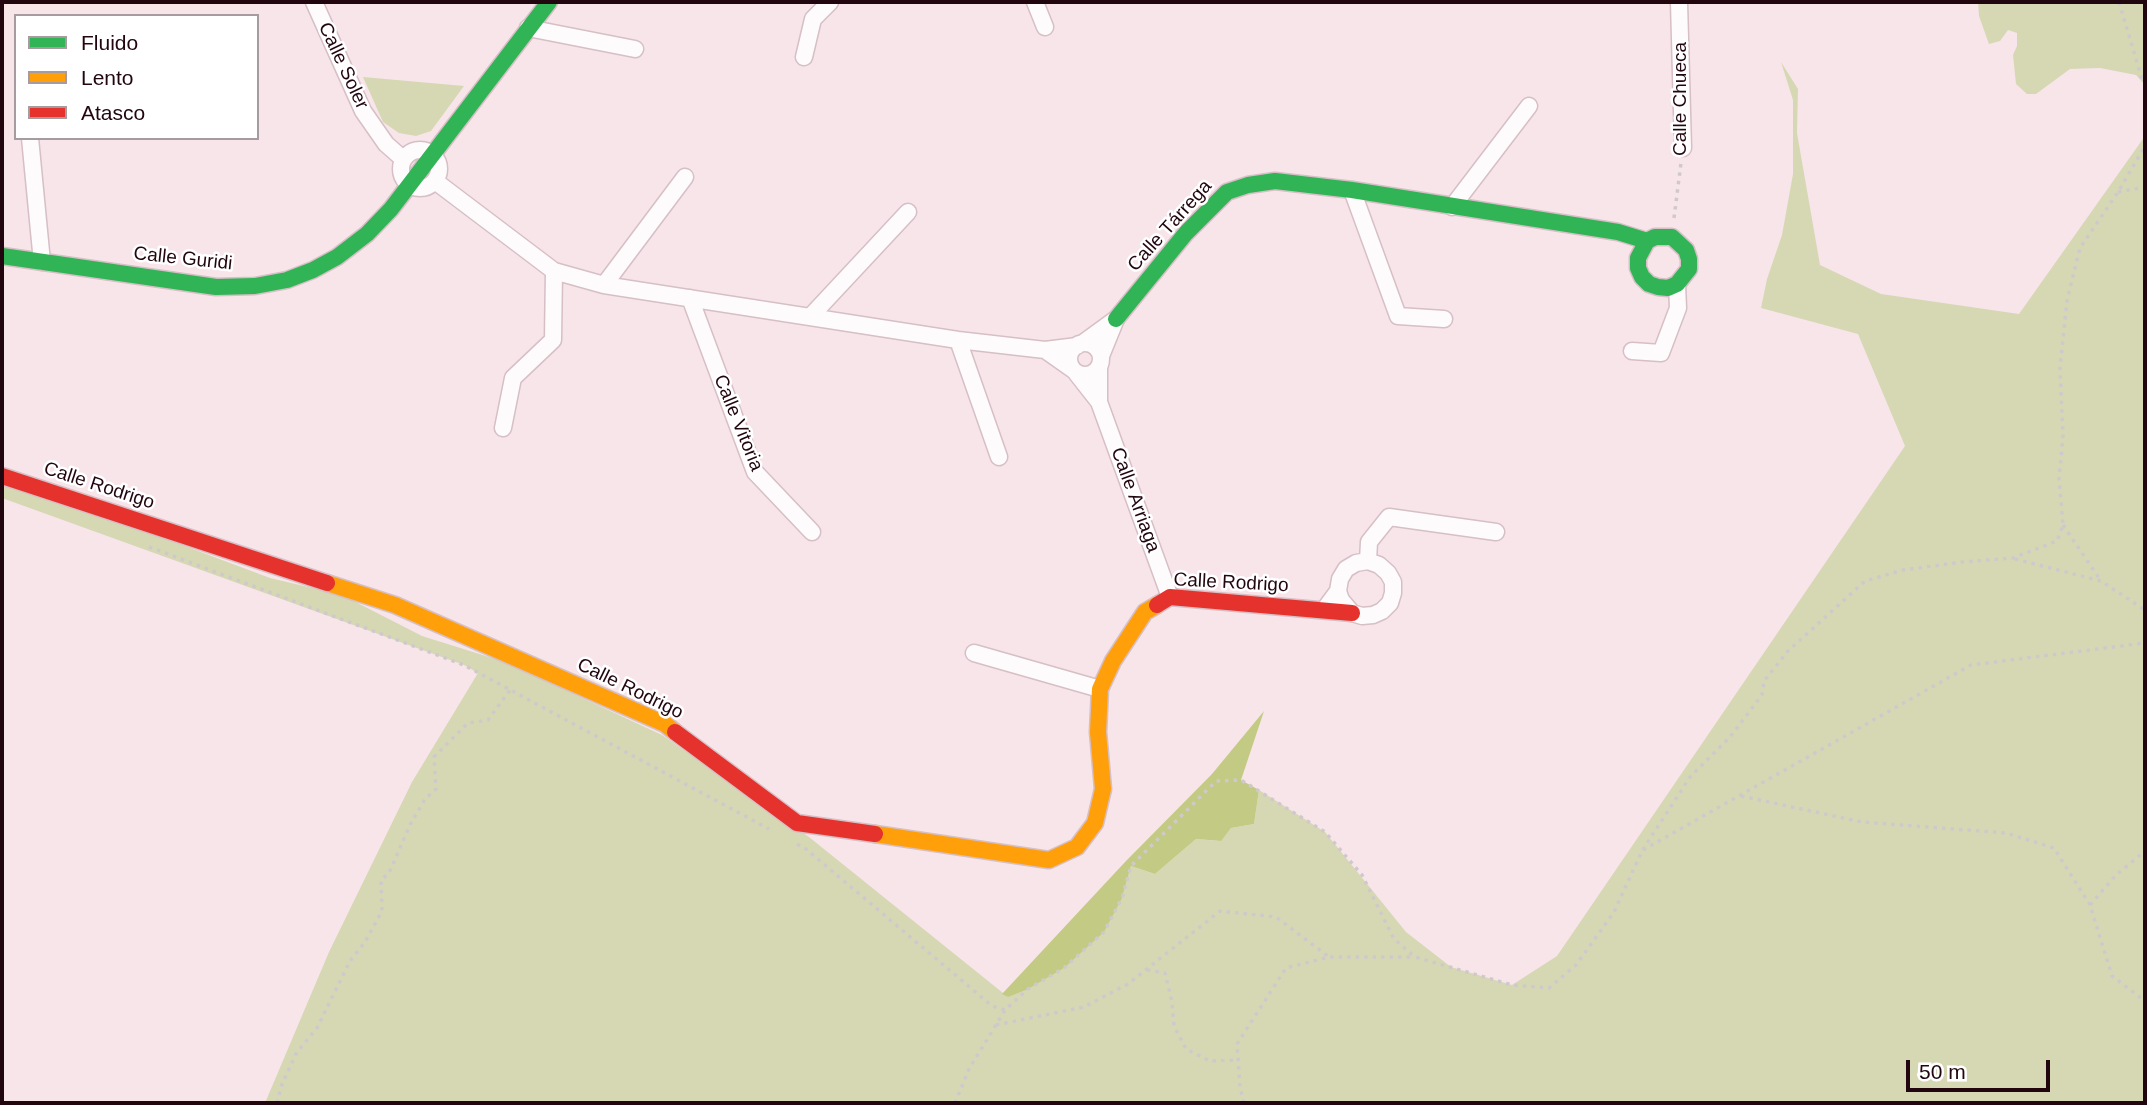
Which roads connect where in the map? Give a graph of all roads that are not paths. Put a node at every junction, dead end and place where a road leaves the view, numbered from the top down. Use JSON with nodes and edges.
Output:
{"nodes":[{"id":1,"x":314,"y":2,"type":"edge"},
{"id":2,"x":549,"y":2,"type":"edge"},
{"id":3,"x":830,"y":2,"type":"edge"},
{"id":4,"x":1035,"y":2,"type":"edge"},
{"id":5,"x":1679,"y":2,"type":"edge"},
{"id":6,"x":1045,"y":27,"type":"dead end"},
{"id":7,"x":528,"y":28,"type":"junction"},
{"id":8,"x":635,"y":49,"type":"dead end"},
{"id":9,"x":804,"y":57,"type":"dead end"},
{"id":10,"x":1529,"y":106,"type":"dead end"},
{"id":11,"x":30,"y":140,"type":"edge"},
{"id":12,"x":1683,"y":148,"type":"road end"},
{"id":13,"x":431,"y":153,"type":"junction"},
{"id":14,"x":403,"y":159,"type":"junction"},
{"id":15,"x":685,"y":177,"type":"dead end"},
{"id":16,"x":435,"y":181,"type":"junction"},
{"id":17,"x":408,"y":184,"type":"junction"},
{"id":18,"x":1352,"y":191,"type":"junction"},
{"id":19,"x":1452,"y":207,"type":"junction"},
{"id":20,"x":908,"y":212,"type":"dead end"},
{"id":21,"x":1647,"y":242,"type":"junction"},
{"id":22,"x":2,"y":256,"type":"edge"},
{"id":23,"x":42,"y":261,"type":"junction"},
{"id":24,"x":554,"y":271,"type":"junction"},
{"id":25,"x":1677,"y":284,"type":"junction"},
{"id":26,"x":604,"y":285,"type":"junction"},
{"id":27,"x":690,"y":298,"type":"junction"},
{"id":28,"x":810,"y":317,"type":"junction"},
{"id":29,"x":1116,"y":319,"type":"junction"},
{"id":30,"x":1444,"y":319,"type":"dead end"},
{"id":31,"x":958,"y":340,"type":"junction"},
{"id":32,"x":1080,"y":344,"type":"junction"},
{"id":33,"x":1045,"y":350,"type":"junction"},
{"id":34,"x":1632,"y":351,"type":"dead end"},
{"id":35,"x":1100,"y":362,"type":"junction"},
{"id":36,"x":1075,"y":372,"type":"junction"},
{"id":37,"x":1099,"y":402,"type":"junction"},
{"id":38,"x":503,"y":428,"type":"dead end"},
{"id":39,"x":999,"y":457,"type":"dead end"},
{"id":40,"x":2,"y":476,"type":"edge"},
{"id":41,"x":812,"y":532,"type":"dead end"},
{"id":42,"x":1496,"y":532,"type":"dead end"},
{"id":43,"x":1368,"y":561,"type":"junction"},
{"id":44,"x":1338,"y":591,"type":"junction"},
{"id":45,"x":1170,"y":597,"type":"junction"},
{"id":46,"x":1324,"y":610,"type":"junction"},
{"id":47,"x":1352,"y":613,"type":"junction"},
{"id":48,"x":974,"y":653,"type":"dead end"},
{"id":49,"x":1100,"y":689,"type":"junction"}],
"edges":[{"from":1,"to":14,"type":"street","name":"Calle Soler"},
{"from":2,"to":7,"type":"street","name":"Calle Guridi"},
{"from":3,"to":9,"type":"street"},
{"from":4,"to":6,"type":"street"},
{"from":5,"to":12,"type":"street","name":"Calle Chueca"},
{"from":7,"to":8,"type":"street"},
{"from":7,"to":13,"type":"street","name":"Calle Guridi"},
{"from":10,"to":19,"type":"street"},
{"from":11,"to":23,"type":"street"},
{"from":13,"to":14,"type":"street"},
{"from":13,"to":16,"type":"street"},
{"from":13,"to":17,"type":"street","name":"Calle Guridi"},
{"from":14,"to":17,"type":"street"},
{"from":15,"to":26,"type":"street"},
{"from":16,"to":17,"type":"street"},
{"from":16,"to":24,"type":"street"},
{"from":17,"to":23,"type":"street","name":"Calle Guridi"},
{"from":18,"to":19,"type":"street","name":"Calle Tárrega"},
{"from":18,"to":29,"type":"street","name":"Calle Tárrega"},
{"from":18,"to":30,"type":"street"},
{"from":19,"to":21,"type":"street","name":"Calle Tárrega"},
{"from":20,"to":28,"type":"street"},
{"from":21,"to":25,"type":"street"},
{"from":21,"to":25,"type":"street","name":"Calle Tárrega"},
{"from":22,"to":23,"type":"street","name":"Calle Guridi"},
{"from":24,"to":26,"type":"street"},
{"from":24,"to":38,"type":"street"},
{"from":25,"to":34,"type":"street"},
{"from":26,"to":27,"type":"street"},
{"from":27,"to":28,"type":"street"},
{"from":27,"to":41,"type":"street","name":"Calle Vitoria"},
{"from":28,"to":31,"type":"street"},
{"from":29,"to":32,"type":"street","name":"Calle Tárrega"},
{"from":29,"to":35,"type":"street","name":"Calle Tárrega"},
{"from":31,"to":33,"type":"street"},
{"from":31,"to":39,"type":"street"},
{"from":32,"to":33,"type":"street"},
{"from":32,"to":35,"type":"street"},
{"from":32,"to":36,"type":"street"},
{"from":33,"to":36,"type":"street"},
{"from":35,"to":36,"type":"street"},
{"from":35,"to":37,"type":"street","name":"Calle Arriaga"},
{"from":36,"to":37,"type":"street","name":"Calle Arriaga"},
{"from":37,"to":45,"type":"street","name":"Calle Arriaga"},
{"from":40,"to":49,"type":"street","name":"Calle Rodrigo"},
{"from":42,"to":43,"type":"street"},
{"from":43,"to":44,"type":"street"},
{"from":43,"to":47,"type":"street","name":"Calle Rodrigo"},
{"from":44,"to":46,"type":"street"},
{"from":44,"to":47,"type":"street"},
{"from":45,"to":46,"type":"street","name":"Calle Rodrigo"},
{"from":45,"to":49,"type":"street","name":"Calle Rodrigo"},
{"from":46,"to":47,"type":"street","name":"Calle Rodrigo"},
{"from":48,"to":49,"type":"street"}]}
